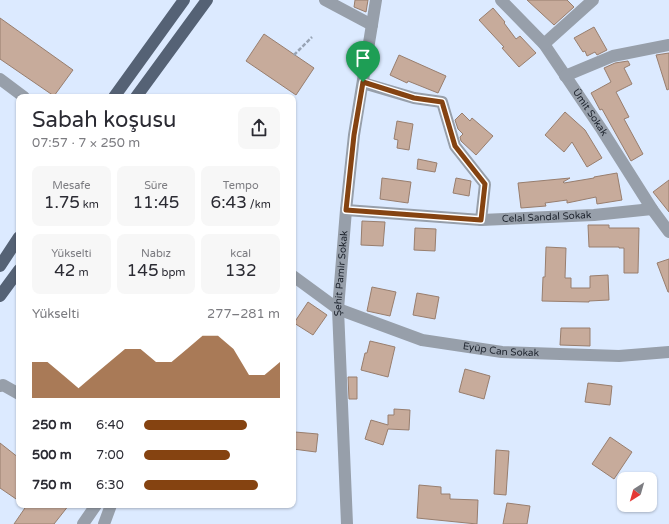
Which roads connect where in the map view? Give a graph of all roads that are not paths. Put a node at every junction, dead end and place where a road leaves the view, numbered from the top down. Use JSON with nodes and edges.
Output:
{"nodes":[{"id":1,"x":184,"y":0,"type":"edge"},
{"id":2,"x":207,"y":0,"type":"edge"},
{"id":3,"x":325,"y":0,"type":"edge"},
{"id":4,"x":376,"y":0,"type":"edge"},
{"id":5,"x":501,"y":0,"type":"edge"},
{"id":6,"x":593,"y":0,"type":"edge"},
{"id":7,"x":372,"y":25,"type":"junction"},
{"id":8,"x":544,"y":44,"type":"junction"},
{"id":9,"x":669,"y":45,"type":"edge"},
{"id":10,"x":565,"y":76,"type":"junction"},
{"id":11,"x":0,"y":79,"type":"edge"},
{"id":12,"x":363,"y":82,"type":"junction"},
{"id":13,"x":20,"y":94,"type":"edge"},
{"id":14,"x":116,"y":94,"type":"edge"},
{"id":15,"x":138,"y":94,"type":"edge"},
{"id":16,"x":652,"y":209,"type":"junction"},
{"id":17,"x":346,"y":210,"type":"junction"},
{"id":18,"x":481,"y":220,"type":"junction"},
{"id":19,"x":669,"y":232,"type":"edge"},
{"id":20,"x":16,"y":242,"type":"edge"},
{"id":21,"x":0,"y":266,"type":"edge"},
{"id":22,"x":16,"y":274,"type":"edge"},
{"id":23,"x":296,"y":278,"type":"edge"},
{"id":24,"x":0,"y":296,"type":"edge"},
{"id":25,"x":338,"y":308,"type":"junction"},
{"id":26,"x":669,"y":352,"type":"edge"},
{"id":27,"x":0,"y":386,"type":"edge"},
{"id":28,"x":16,"y":392,"type":"edge"},
{"id":29,"x":94,"y":508,"type":"edge"},
{"id":30,"x":110,"y":508,"type":"edge"},
{"id":31,"x":83,"y":524,"type":"edge"},
{"id":32,"x":104,"y":524,"type":"edge"},
{"id":33,"x":347,"y":524,"type":"edge"}],
"edges":[{"from":1,"to":14,"type":"main road"},
{"from":2,"to":15,"type":"main road"},
{"from":3,"to":7,"type":"street"},
{"from":4,"to":7,"type":"street","name":"Şehit Pamir Sokak"},
{"from":5,"to":8,"type":"street","name":"Ümit Sokak"},
{"from":6,"to":8,"type":"street"},
{"from":7,"to":12,"type":"street","name":"Şehit Pamir Sokak"},
{"from":8,"to":10,"type":"street","name":"Ümit Sokak"},
{"from":9,"to":10,"type":"street"},
{"from":10,"to":16,"type":"street","name":"Ümit Sokak"},
{"from":11,"to":13,"type":"street"},
{"from":12,"to":17,"type":"street","name":"Şehit Pamir Sokak"},
{"from":12,"to":18,"type":"street"},
{"from":16,"to":18,"type":"street","name":"Celal Sandal Sokak"},
{"from":16,"to":19,"type":"street","name":"Ümit Sokak"},
{"from":17,"to":18,"type":"street","name":"Celal Sandal Sokak"},
{"from":17,"to":25,"type":"street","name":"Şehit Pamir Sokak"},
{"from":20,"to":21,"type":"main road"},
{"from":22,"to":24,"type":"main road"},
{"from":23,"to":25,"type":"street","name":"Eyüp Can Sokak"},
{"from":25,"to":26,"type":"street","name":"Eyüp Can Sokak"},
{"from":25,"to":33,"type":"street","name":"Şehit Pamir Sokak"},
{"from":27,"to":28,"type":"street"},
{"from":29,"to":31,"type":"street"},
{"from":30,"to":32,"type":"street"}]}
